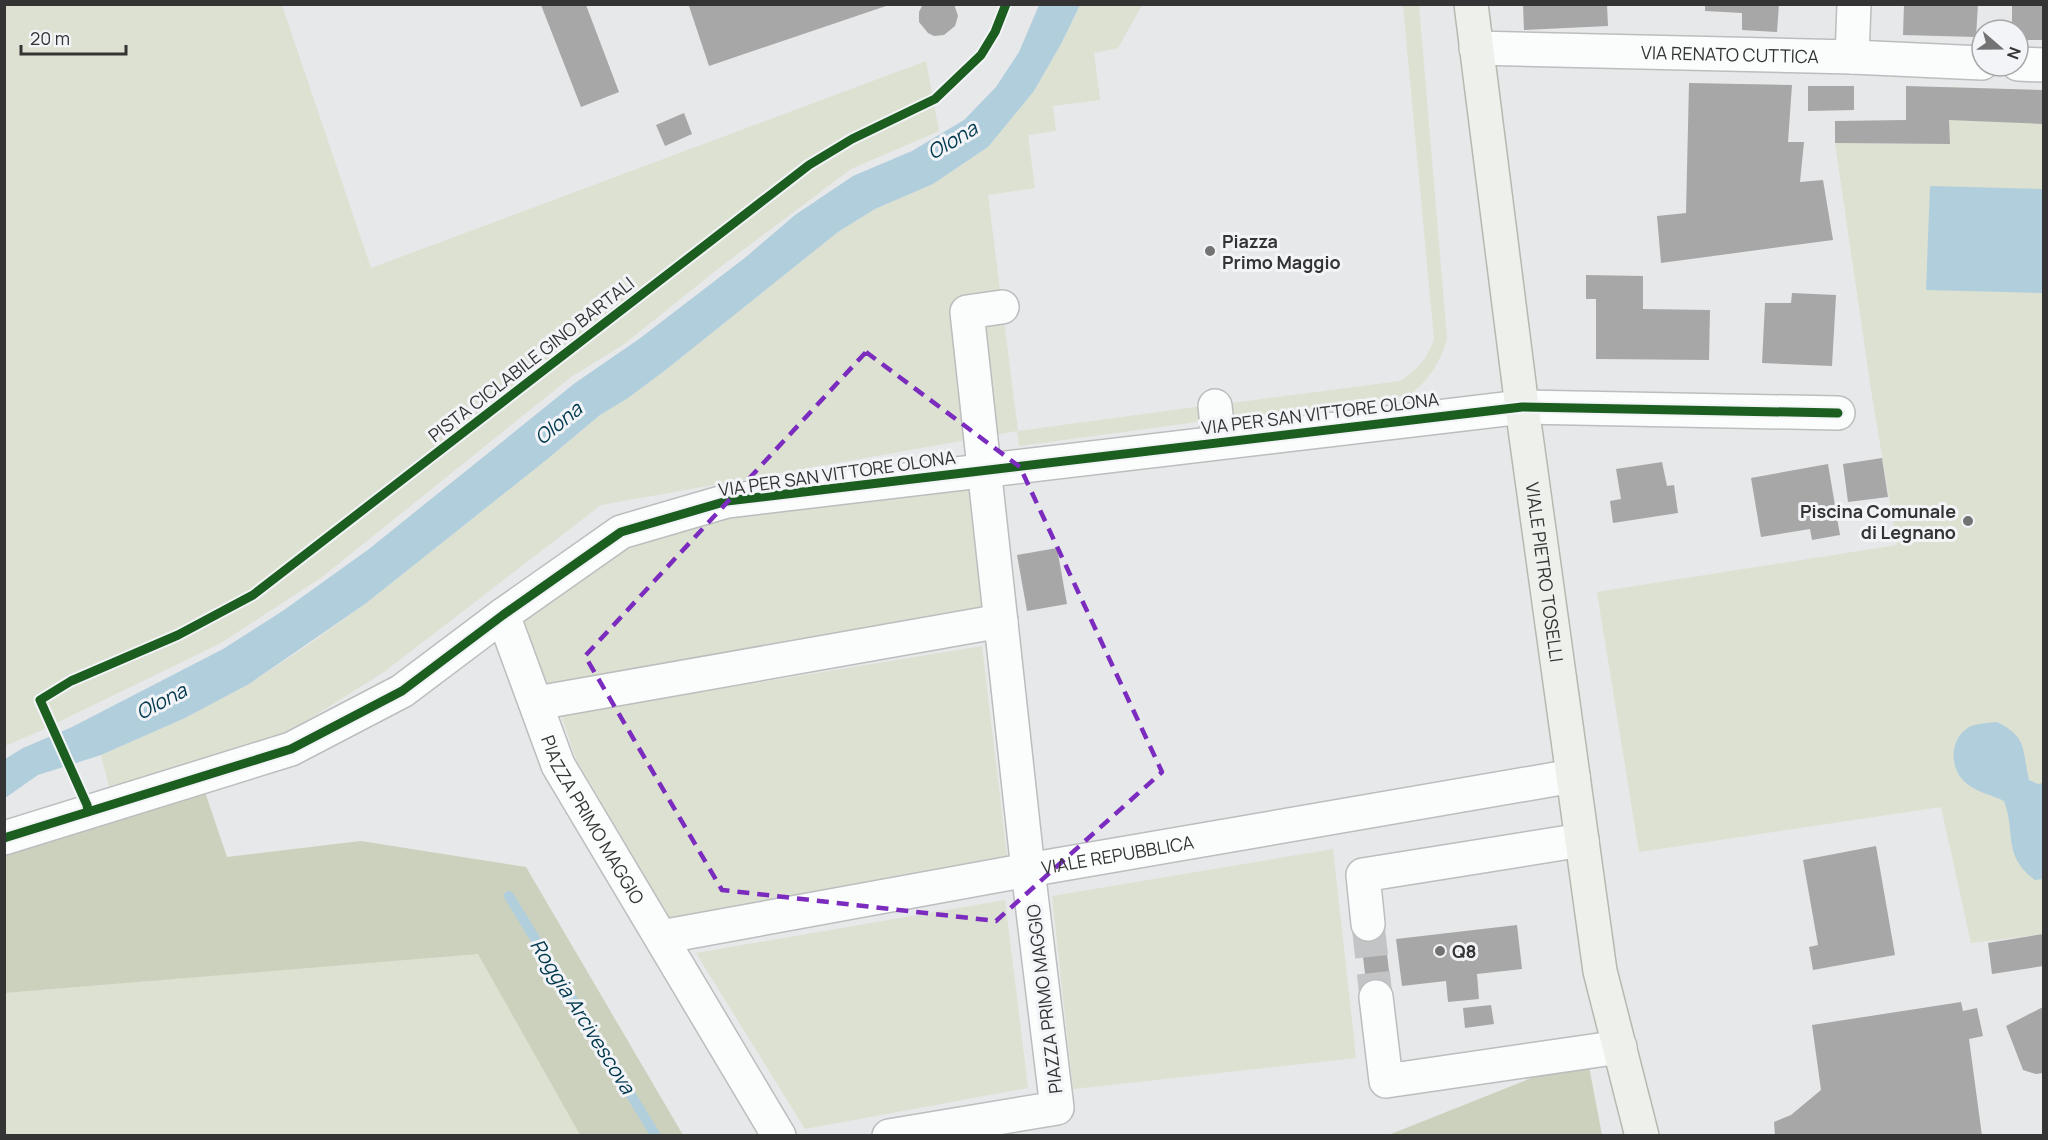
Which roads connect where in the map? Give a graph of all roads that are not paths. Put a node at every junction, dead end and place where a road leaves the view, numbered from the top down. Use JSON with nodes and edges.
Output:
{"nodes":[{"id":1,"x":1471,"y":4,"type":"edge"},
{"id":2,"x":1854,"y":4,"type":"edge"},
{"id":3,"x":1476,"y":48,"type":"junction"},
{"id":4,"x":1852,"y":57,"type":"junction"},
{"id":5,"x":1970,"y":62,"type":"edge"},
{"id":6,"x":1002,"y":307,"type":"dead end"},
{"id":7,"x":1215,"y":406,"type":"dead end"},
{"id":8,"x":1522,"y":406,"type":"junction"},
{"id":9,"x":1838,"y":413,"type":"dead end"},
{"id":10,"x":1219,"y":442,"type":"junction"},
{"id":11,"x":984,"y":470,"type":"junction"},
{"id":12,"x":503,"y":615,"type":"junction"},
{"id":13,"x":1001,"y":621,"type":"junction"},
{"id":14,"x":537,"y":704,"type":"junction"},
{"id":15,"x":1573,"y":776,"type":"junction"},
{"id":16,"x":4,"y":838,"type":"edge"},
{"id":17,"x":1582,"y":840,"type":"junction"},
{"id":18,"x":1028,"y":870,"type":"junction"},
{"id":19,"x":1368,"y":924,"type":"tunnel mouth"},
{"id":20,"x":660,"y":937,"type":"junction"},
{"id":21,"x":1376,"y":997,"type":"tunnel mouth"},
{"id":22,"x":1620,"y":1047,"type":"junction"},
{"id":23,"x":780,"y":1136,"type":"edge"},
{"id":24,"x":889,"y":1136,"type":"edge"},
{"id":25,"x":1642,"y":1136,"type":"edge"}],
"edges":[{"from":1,"to":3,"type":"main road","name":"VIALE PIETRO TOSELLI"},
{"from":2,"to":4,"type":"street"},
{"from":3,"to":4,"type":"street","name":"VIA RENATO CUTTICA"},
{"from":3,"to":8,"type":"main road","name":"VIALE PIETRO TOSELLI"},
{"from":4,"to":5,"type":"street","name":"VIA RENATO CUTTICA"},
{"from":6,"to":11,"type":"street","name":"PIAZZA PRIMO MAGGIO"},
{"from":7,"to":10,"type":"street"},
{"from":8,"to":9,"type":"street","name":"VIA PER SAN VITTORE OLONA"},
{"from":8,"to":10,"type":"street","name":"VIA PER SAN VITTORE OLONA"},
{"from":8,"to":15,"type":"main road","name":"VIALE PIETRO TOSELLI"},
{"from":10,"to":11,"type":"street","name":"VIA PER SAN VITTORE OLONA"},
{"from":11,"to":12,"type":"street","name":"VIA PER SAN VITTORE OLONA"},
{"from":11,"to":13,"type":"street","name":"PIAZZA PRIMO MAGGIO"},
{"from":12,"to":14,"type":"street","name":"PIAZZA PRIMO MAGGIO"},
{"from":12,"to":16,"type":"street","name":"VIA PER SAN VITTORE OLONA"},
{"from":13,"to":14,"type":"street"},
{"from":13,"to":18,"type":"street","name":"PIAZZA PRIMO MAGGIO"},
{"from":14,"to":20,"type":"street","name":"PIAZZA PRIMO MAGGIO"},
{"from":15,"to":17,"type":"main road","name":"VIALE PIETRO TOSELLI"},
{"from":15,"to":18,"type":"street","name":"VIALE REPUBBLICA"},
{"from":17,"to":19,"type":"street"},
{"from":17,"to":22,"type":"main road","name":"VIALE PIETRO TOSELLI"},
{"from":18,"to":20,"type":"street","name":"VIALE REPUBBLICA"},
{"from":18,"to":24,"type":"street","name":"PIAZZA PRIMO MAGGIO"},
{"from":20,"to":23,"type":"street","name":"PIAZZA PRIMO MAGGIO"},
{"from":21,"to":22,"type":"street"},
{"from":22,"to":25,"type":"main road","name":"VIALE PIETRO TOSELLI"}]}
